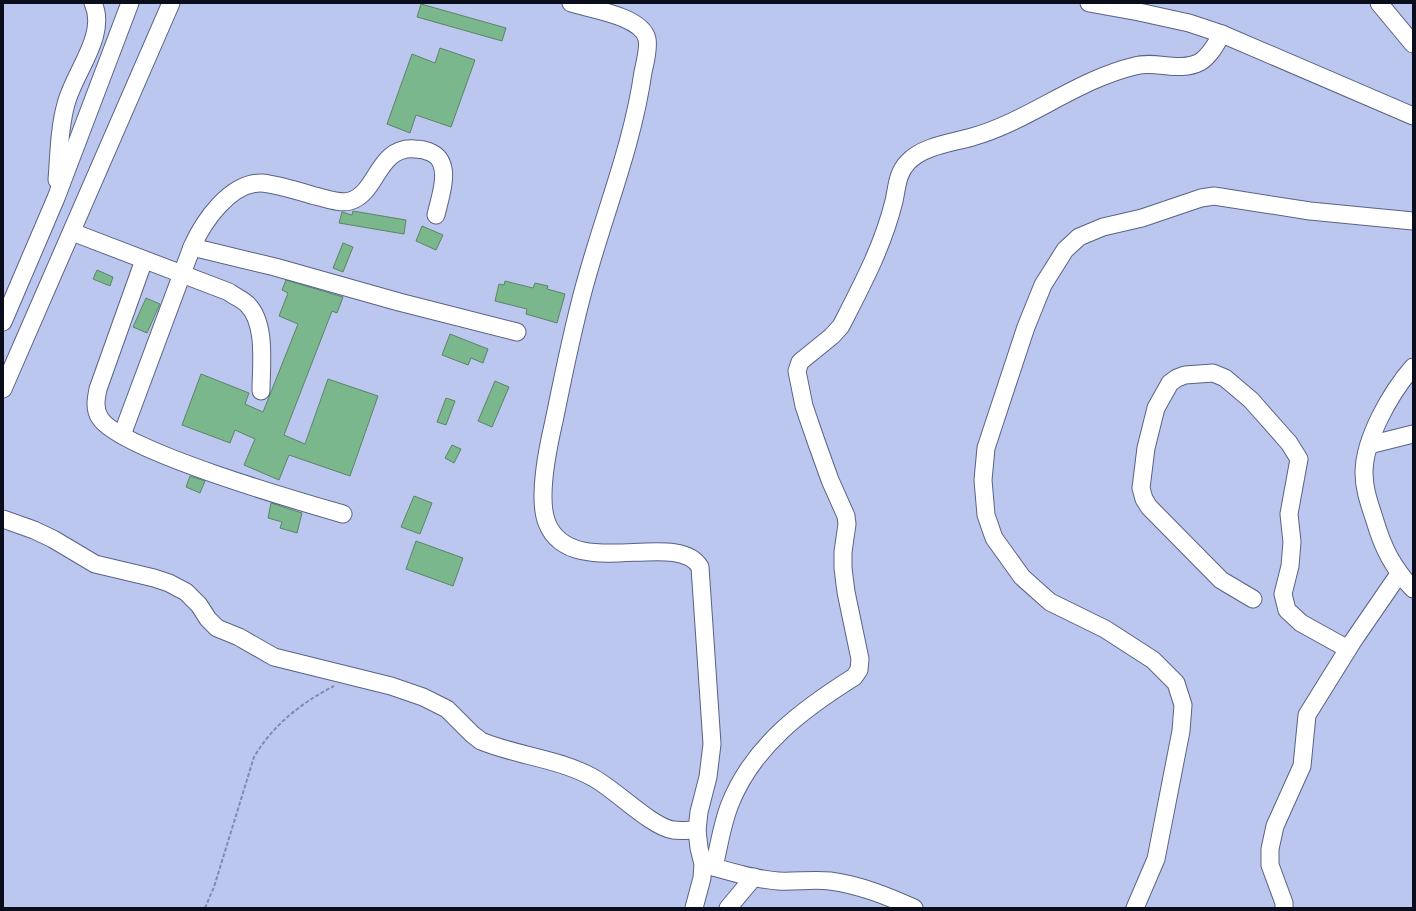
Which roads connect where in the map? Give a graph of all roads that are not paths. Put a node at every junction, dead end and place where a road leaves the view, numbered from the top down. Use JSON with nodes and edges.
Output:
{"nodes":[{"id":1,"x":93,"y":3,"type":"edge"},
{"id":2,"x":130,"y":3,"type":"edge"},
{"id":3,"x":171,"y":3,"type":"edge"},
{"id":4,"x":571,"y":3,"type":"edge"},
{"id":5,"x":1089,"y":3,"type":"edge"},
{"id":6,"x":1379,"y":3,"type":"edge"},
{"id":7,"x":1222,"y":34,"type":"junction"},
{"id":8,"x":1413,"y":44,"type":"edge"},
{"id":9,"x":1413,"y":116,"type":"edge"},
{"id":10,"x":56,"y":198,"type":"junction"},
{"id":11,"x":436,"y":214,"type":"dead end"},
{"id":12,"x":1413,"y":221,"type":"edge"},
{"id":13,"x":72,"y":232,"type":"junction"},
{"id":14,"x":192,"y":247,"type":"junction"},
{"id":15,"x":144,"y":260,"type":"junction"},
{"id":16,"x":182,"y":274,"type":"junction"},
{"id":17,"x":3,"y":322,"type":"edge"},
{"id":18,"x":517,"y":332,"type":"dead end"},
{"id":19,"x":1413,"y":367,"type":"edge"},
{"id":20,"x":3,"y":389,"type":"edge"},
{"id":21,"x":261,"y":391,"type":"dead end"},
{"id":22,"x":1413,"y":434,"type":"edge"},
{"id":23,"x":122,"y":435,"type":"junction"},
{"id":24,"x":1369,"y":445,"type":"junction"},
{"id":25,"x":343,"y":514,"type":"dead end"},
{"id":26,"x":3,"y":519,"type":"edge"},
{"id":27,"x":1399,"y":574,"type":"junction"},
{"id":28,"x":1413,"y":589,"type":"edge"},
{"id":29,"x":1253,"y":599,"type":"dead end"},
{"id":30,"x":1348,"y":649,"type":"junction"},
{"id":31,"x":697,"y":830,"type":"junction"},
{"id":32,"x":709,"y":865,"type":"junction"},
{"id":33,"x":754,"y":877,"type":"junction"},
{"id":34,"x":694,"y":908,"type":"edge"},
{"id":35,"x":728,"y":908,"type":"edge"},
{"id":36,"x":914,"y":908,"type":"edge"},
{"id":37,"x":1135,"y":908,"type":"edge"},
{"id":38,"x":1284,"y":908,"type":"edge"}],
"edges":[{"from":1,"to":10,"type":"street"},
{"from":2,"to":10,"type":"street"},
{"from":3,"to":13,"type":"street"},
{"from":4,"to":31,"type":"street"},
{"from":5,"to":7,"type":"street"},
{"from":6,"to":8,"type":"street"},
{"from":7,"to":9,"type":"street"},
{"from":7,"to":32,"type":"street"},
{"from":10,"to":17,"type":"street"},
{"from":11,"to":14,"type":"street"},
{"from":12,"to":37,"type":"street"},
{"from":13,"to":15,"type":"street"},
{"from":13,"to":20,"type":"street"},
{"from":14,"to":16,"type":"street"},
{"from":14,"to":18,"type":"street"},
{"from":15,"to":16,"type":"street"},
{"from":15,"to":23,"type":"street"},
{"from":16,"to":21,"type":"street"},
{"from":16,"to":23,"type":"street"},
{"from":19,"to":24,"type":"street"},
{"from":22,"to":24,"type":"street"},
{"from":23,"to":25,"type":"street"},
{"from":24,"to":27,"type":"street"},
{"from":26,"to":31,"type":"street"},
{"from":27,"to":28,"type":"street"},
{"from":27,"to":30,"type":"street"},
{"from":29,"to":30,"type":"street"},
{"from":30,"to":38,"type":"street"},
{"from":31,"to":32,"type":"street"},
{"from":32,"to":33,"type":"street"},
{"from":32,"to":34,"type":"street"},
{"from":33,"to":35,"type":"street"},
{"from":33,"to":36,"type":"street"}]}
